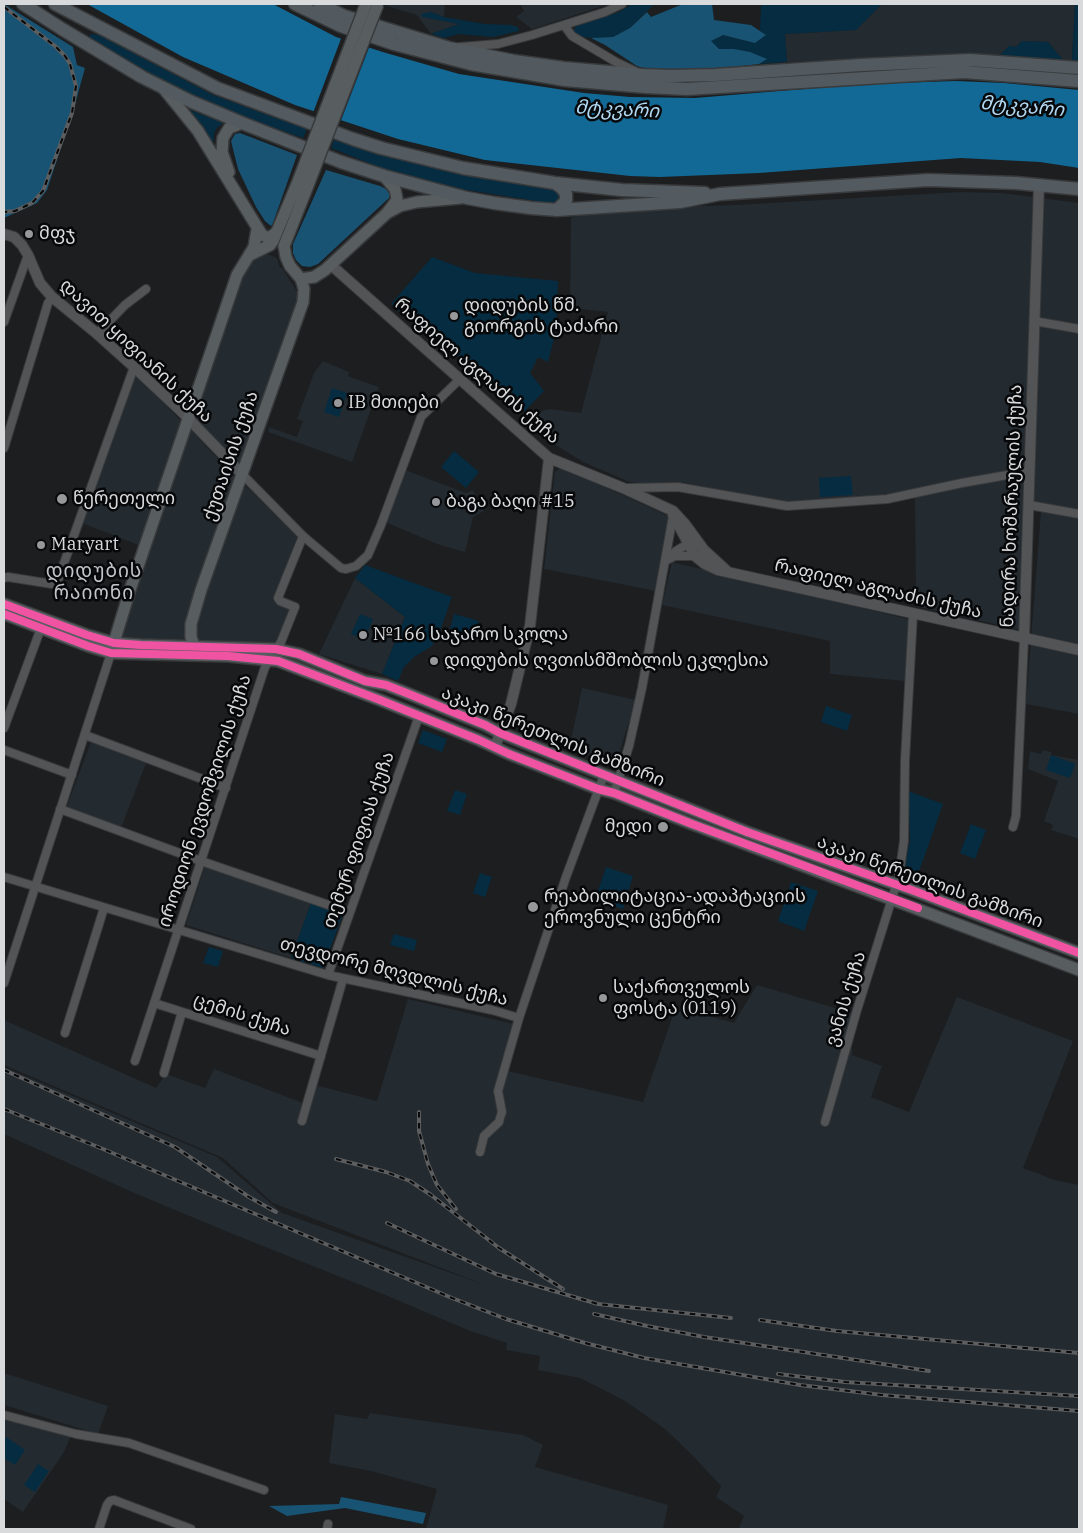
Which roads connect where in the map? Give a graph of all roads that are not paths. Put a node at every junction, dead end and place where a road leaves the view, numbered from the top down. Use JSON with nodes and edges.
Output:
{"nodes":[{"id":1,"x":23,"y":4,"type":"edge"},
{"id":2,"x":55,"y":4,"type":"edge"},
{"id":3,"x":295,"y":4,"type":"edge"},
{"id":4,"x":320,"y":4,"type":"edge"},
{"id":5,"x":366,"y":4,"type":"edge"},
{"id":6,"x":378,"y":4,"type":"edge"},
{"id":7,"x":622,"y":4,"type":"edge"},
{"id":8,"x":97,"y":25,"type":"junction"},
{"id":9,"x":564,"y":25,"type":"junction"},
{"id":10,"x":91,"y":47,"type":"junction"},
{"id":11,"x":448,"y":48,"type":"junction"},
{"id":12,"x":1079,"y":68,"type":"edge"},
{"id":13,"x":643,"y":75,"type":"junction"},
{"id":14,"x":1079,"y":81,"type":"edge"},
{"id":15,"x":163,"y":88,"type":"junction"},
{"id":16,"x":242,"y":123,"type":"junction"},
{"id":17,"x":384,"y":176,"type":"junction"},
{"id":18,"x":555,"y":183,"type":"junction"},
{"id":19,"x":1039,"y":184,"type":"junction"},
{"id":20,"x":302,"y":186,"type":"junction"},
{"id":21,"x":588,"y":187,"type":"junction"},
{"id":22,"x":235,"y":188,"type":"junction"},
{"id":23,"x":1079,"y":189,"type":"edge"},
{"id":24,"x":720,"y":194,"type":"junction"},
{"id":25,"x":467,"y":198,"type":"junction"},
{"id":26,"x":588,"y":208,"type":"junction"},
{"id":27,"x":557,"y":210,"type":"junction"},
{"id":28,"x":388,"y":213,"type":"junction"},
{"id":29,"x":257,"y":229,"type":"junction"},
{"id":30,"x":277,"y":232,"type":"junction"},
{"id":31,"x":4,"y":234,"type":"edge"},
{"id":32,"x":28,"y":255,"type":"junction"},
{"id":33,"x":250,"y":255,"type":"junction"},
{"id":34,"x":332,"y":265,"type":"junction"},
{"id":35,"x":301,"y":279,"type":"junction"},
{"id":36,"x":146,"y":289,"type":"dead end"},
{"id":37,"x":52,"y":297,"type":"junction"},
{"id":38,"x":1034,"y":320,"type":"junction"},
{"id":39,"x":4,"y":322,"type":"edge"},
{"id":40,"x":1079,"y":329,"type":"edge"},
{"id":41,"x":97,"y":334,"type":"junction"},
{"id":42,"x":134,"y":367,"type":"junction"},
{"id":43,"x":460,"y":379,"type":"junction"},
{"id":44,"x":188,"y":418,"type":"junction"},
{"id":45,"x":4,"y":448,"type":"edge"},
{"id":46,"x":549,"y":458,"type":"junction"},
{"id":47,"x":1030,"y":471,"type":"junction"},
{"id":48,"x":243,"y":475,"type":"junction"},
{"id":49,"x":623,"y":488,"type":"junction"},
{"id":50,"x":1028,"y":505,"type":"junction"},
{"id":51,"x":671,"y":512,"type":"junction"},
{"id":52,"x":1079,"y":514,"type":"edge"},
{"id":53,"x":303,"y":536,"type":"junction"},
{"id":54,"x":692,"y":542,"type":"junction"},
{"id":55,"x":700,"y":553,"type":"junction"},
{"id":56,"x":665,"y":561,"type":"junction"},
{"id":57,"x":4,"y":578,"type":"edge"},
{"id":58,"x":4,"y":604,"type":"edge"},
{"id":59,"x":4,"y":614,"type":"edge"},
{"id":60,"x":913,"y":614,"type":"junction"},
{"id":61,"x":41,"y":628,"type":"junction"},
{"id":62,"x":1024,"y":639,"type":"junction"},
{"id":63,"x":194,"y":646,"type":"junction"},
{"id":64,"x":112,"y":648,"type":"junction"},
{"id":65,"x":276,"y":649,"type":"junction"},
{"id":66,"x":1079,"y":650,"type":"edge"},
{"id":67,"x":269,"y":660,"type":"junction"},
{"id":68,"x":419,"y":716,"type":"junction"},
{"id":69,"x":4,"y":728,"type":"edge"},
{"id":70,"x":500,"y":733,"type":"junction"},
{"id":71,"x":85,"y":735,"type":"junction"},
{"id":72,"x":495,"y":747,"type":"junction"},
{"id":73,"x":4,"y":750,"type":"edge"},
{"id":74,"x":72,"y":775,"type":"junction"},
{"id":75,"x":604,"y":775,"type":"junction"},
{"id":76,"x":619,"y":781,"type":"junction"},
{"id":77,"x":226,"y":788,"type":"junction"},
{"id":78,"x":598,"y":789,"type":"junction"},
{"id":79,"x":614,"y":794,"type":"junction"},
{"id":80,"x":60,"y":809,"type":"junction"},
{"id":81,"x":1013,"y":827,"type":"dead end"},
{"id":82,"x":201,"y":862,"type":"junction"},
{"id":83,"x":4,"y":877,"type":"edge"},
{"id":84,"x":898,"y":884,"type":"junction"},
{"id":85,"x":35,"y":886,"type":"junction"},
{"id":86,"x":893,"y":899,"type":"junction"},
{"id":87,"x":104,"y":908,"type":"junction"},
{"id":88,"x":350,"y":912,"type":"junction"},
{"id":89,"x":178,"y":930,"type":"junction"},
{"id":90,"x":1079,"y":953,"type":"edge"},
{"id":91,"x":1079,"y":970,"type":"edge"},
{"id":92,"x":328,"y":975,"type":"junction"},
{"id":93,"x":343,"y":979,"type":"junction"},
{"id":94,"x":4,"y":984,"type":"edge"},
{"id":95,"x":154,"y":1003,"type":"junction"},
{"id":96,"x":182,"y":1012,"type":"junction"},
{"id":97,"x":519,"y":1018,"type":"junction"},
{"id":98,"x":65,"y":1033,"type":"dead end"},
{"id":99,"x":321,"y":1056,"type":"junction"},
{"id":100,"x":135,"y":1061,"type":"dead end"},
{"id":101,"x":164,"y":1074,"type":"dead end"},
{"id":102,"x":302,"y":1122,"type":"dead end"},
{"id":103,"x":825,"y":1122,"type":"dead end"},
{"id":104,"x":480,"y":1152,"type":"dead end"},
{"id":105,"x":4,"y":1415,"type":"edge"},
{"id":106,"x":264,"y":1490,"type":"dead end"},
{"id":107,"x":99,"y":1529,"type":"edge"},
{"id":108,"x":190,"y":1529,"type":"edge"}],
"edges":[{"from":1,"to":10,"type":"main road"},
{"from":2,"to":8,"type":"main road"},
{"from":3,"to":14,"type":"highway"},
{"from":4,"to":11,"type":"highway"},
{"from":5,"to":20,"type":"main road","bridge":true},
{"from":6,"to":20,"type":"main road","bridge":true},
{"from":7,"to":9,"type":"street"},
{"from":8,"to":10,"type":"main road"},
{"from":8,"to":18,"type":"main road"},
{"from":9,"to":11,"type":"street"},
{"from":9,"to":13,"type":"street"},
{"from":10,"to":15,"type":"main road"},
{"from":11,"to":13,"type":"highway"},
{"from":12,"to":13,"type":"highway"},
{"from":15,"to":16,"type":"main road"},
{"from":15,"to":22,"type":"main road"},
{"from":16,"to":17,"type":"main road"},
{"from":16,"to":22,"type":"main road"},
{"from":17,"to":25,"type":"main road"},
{"from":17,"to":28,"type":"main road"},
{"from":18,"to":21,"type":"main road"},
{"from":18,"to":27,"type":"main road"},
{"from":19,"to":23,"type":"main road"},
{"from":19,"to":24,"type":"main road"},
{"from":19,"to":38,"type":"street","name":"ნადირა ხოშარაულის ქუჩა"},
{"from":20,"to":30,"type":"main road"},
{"from":20,"to":35,"type":"main road"},
{"from":21,"to":24,"type":"main road"},
{"from":21,"to":26,"type":"main road"},
{"from":22,"to":29,"type":"main road"},
{"from":24,"to":26,"type":"main road"},
{"from":25,"to":27,"type":"main road"},
{"from":25,"to":28,"type":"main road"},
{"from":26,"to":27,"type":"main road"},
{"from":28,"to":34,"type":"main road"},
{"from":29,"to":30,"type":"main road"},
{"from":29,"to":33,"type":"main road"},
{"from":30,"to":33,"type":"main road"},
{"from":31,"to":32,"type":"street","name":"დავით ყიფიანის ქუჩა"},
{"from":32,"to":37,"type":"street","name":"დავით ყიფიანის ქუჩა"},
{"from":32,"to":39,"type":"street"},
{"from":33,"to":44,"type":"main road"},
{"from":34,"to":35,"type":"main road"},
{"from":34,"to":43,"type":"street","name":"რაფიელ აგლაძის ქუჩა"},
{"from":35,"to":48,"type":"main road","name":"ქუთაისის ქუჩა"},
{"from":36,"to":41,"type":"street"},
{"from":37,"to":41,"type":"street","name":"დავით ყიფიანის ქუჩა"},
{"from":37,"to":45,"type":"street"},
{"from":38,"to":40,"type":"street"},
{"from":38,"to":47,"type":"street","name":"ნადირა ხოშარაულის ქუჩა"},
{"from":41,"to":42,"type":"street","name":"დავით ყიფიანის ქუჩა"},
{"from":42,"to":44,"type":"street","name":"დავით ყიფიანის ქუჩა"},
{"from":42,"to":57,"type":"street"},
{"from":43,"to":46,"type":"street","name":"რაფიელ აგლაძის ქუჩა"},
{"from":43,"to":53,"type":"street","name":"დავით ყიფიანის ქუჩა"},
{"from":44,"to":48,"type":"street","name":"დავით ყიფიანის ქუჩა"},
{"from":44,"to":64,"type":"main road"},
{"from":46,"to":49,"type":"street","name":"რაფიელ აგლაძის ქუჩა"},
{"from":46,"to":70,"type":"street"},
{"from":47,"to":49,"type":"street"},
{"from":47,"to":50,"type":"street","name":"ნადირა ხოშარაულის ქუჩა"},
{"from":48,"to":53,"type":"street","name":"დავით ყიფიანის ქუჩა"},
{"from":48,"to":63,"type":"main road","name":"ქუთაისის ქუჩა"},
{"from":49,"to":51,"type":"street","name":"რაფიელ აგლაძის ქუჩა"},
{"from":50,"to":52,"type":"street"},
{"from":50,"to":62,"type":"street","name":"ნადირა ხოშარაულის ქუჩა"},
{"from":51,"to":54,"type":"street","name":"რაფიელ აგლაძის ქუჩა"},
{"from":51,"to":56,"type":"street"},
{"from":53,"to":65,"type":"street","name":"იროდიონ ევდოშვილის ქუჩა"},
{"from":54,"to":55,"type":"street","name":"რაფიელ აგლაძის ქუჩა"},
{"from":54,"to":56,"type":"street"},
{"from":55,"to":56,"type":"street"},
{"from":55,"to":60,"type":"street","name":"რაფიელ აგლაძის ქუჩა"},
{"from":56,"to":76,"type":"street"},
{"from":58,"to":64,"type":"main road","name":"აკაკი წერეთლის გამზირი"},
{"from":59,"to":61,"type":"main road","name":"აკაკი წერეთლის გამზირი"},
{"from":60,"to":62,"type":"street","name":"რაფიელ აგლაძის ქუჩა"},
{"from":60,"to":84,"type":"street","name":"ვანის ქუჩა"},
{"from":61,"to":64,"type":"main road","name":"აკაკი წერეთლის გამზირი"},
{"from":61,"to":69,"type":"street"},
{"from":62,"to":66,"type":"street","name":"რაფიელ აგლაძის ქუჩა"},
{"from":62,"to":81,"type":"street","name":"ნადირა ხოშარაულის ქუჩა"},
{"from":63,"to":64,"type":"main road","name":"აკაკი წერეთლის გამზირი"},
{"from":63,"to":65,"type":"main road","name":"აკაკი წერეთლის გამზირი"},
{"from":64,"to":67,"type":"main road","name":"აკაკი წერეთლის გამზირი"},
{"from":64,"to":71,"type":"street"},
{"from":65,"to":67,"type":"street","name":"იროდიონ ევდოშვილის ქუჩა"},
{"from":65,"to":70,"type":"main road","name":"აკაკი წერეთლის გამზირი"},
{"from":67,"to":68,"type":"main road","name":"აკაკი წერეთლის გამზირი"},
{"from":67,"to":77,"type":"street","name":"იროდიონ ევდოშვილის ქუჩა"},
{"from":68,"to":72,"type":"main road","name":"აკაკი წერეთლის გამზირი"},
{"from":68,"to":88,"type":"street","name":"თემურ ფიფიას ქუჩა"},
{"from":70,"to":72,"type":"street"},
{"from":70,"to":75,"type":"main road","name":"აკაკი წერეთლის გამზირი"},
{"from":71,"to":74,"type":"street"},
{"from":71,"to":77,"type":"street"},
{"from":72,"to":78,"type":"main road","name":"აკაკი წერეთლის გამზირი"},
{"from":73,"to":74,"type":"street"},
{"from":74,"to":80,"type":"street"},
{"from":75,"to":76,"type":"main road","name":"აკაკი წერეთლის გამზირი"},
{"from":75,"to":78,"type":"street"},
{"from":76,"to":79,"type":"street"},
{"from":76,"to":84,"type":"main road","name":"აკაკი წერეთლის გამზირი"},
{"from":77,"to":82,"type":"street","name":"იროდიონ ევდოშვილის ქუჩა"},
{"from":78,"to":79,"type":"main road","name":"აკაკი წერეთლის გამზირი"},
{"from":78,"to":97,"type":"street"},
{"from":79,"to":86,"type":"main road","name":"აკაკი წერეთლის გამზირი"},
{"from":80,"to":82,"type":"street"},
{"from":80,"to":85,"type":"street"},
{"from":82,"to":88,"type":"street"},
{"from":82,"to":89,"type":"street","name":"იროდიონ ევდოშვილის ქუჩა"},
{"from":83,"to":85,"type":"street","name":"თევდორე მღვდლის ქუჩა"},
{"from":84,"to":86,"type":"street","name":"ვანის ქუჩა"},
{"from":84,"to":90,"type":"main road","name":"აკაკი წერეთლის გამზირი"},
{"from":85,"to":87,"type":"street","name":"თევდორე მღვდლის ქუჩა"},
{"from":85,"to":94,"type":"street"},
{"from":86,"to":91,"type":"main road","name":"აკაკი წერეთლის გამზირი"},
{"from":86,"to":103,"type":"street","name":"ვანის ქუჩა"},
{"from":87,"to":89,"type":"street","name":"თევდორე მღვდლის ქუჩა"},
{"from":87,"to":98,"type":"street"},
{"from":88,"to":92,"type":"street","name":"თემურ ფიფიას ქუჩა"},
{"from":89,"to":92,"type":"street","name":"თევდორე მღვდლის ქუჩა"},
{"from":89,"to":95,"type":"street","name":"იროდიონ ევდოშვილის ქუჩა"},
{"from":92,"to":93,"type":"street","name":"თევდორე მღვდლის ქუჩა"},
{"from":93,"to":97,"type":"street","name":"თევდორე მღვდლის ქუჩა"},
{"from":93,"to":99,"type":"street"},
{"from":95,"to":96,"type":"street","name":"ცემის ქუჩა"},
{"from":95,"to":100,"type":"street","name":"იროდიონ ევდოშვილის ქუჩა"},
{"from":96,"to":99,"type":"street","name":"ცემის ქუჩა"},
{"from":96,"to":101,"type":"street"},
{"from":97,"to":104,"type":"street"},
{"from":99,"to":102,"type":"street"},
{"from":105,"to":106,"type":"street"},
{"from":107,"to":108,"type":"street"}]}
